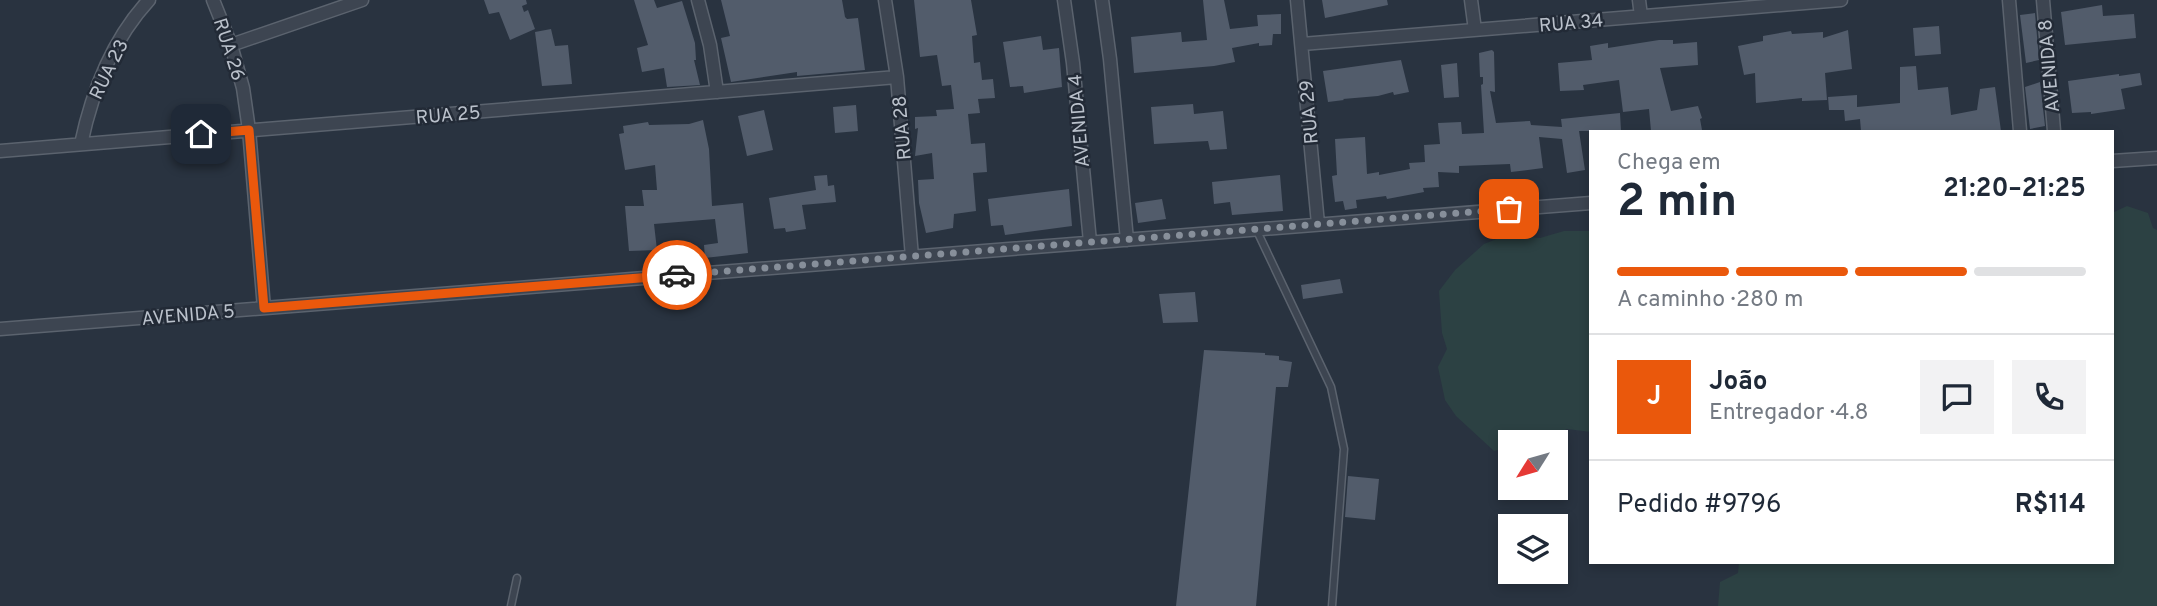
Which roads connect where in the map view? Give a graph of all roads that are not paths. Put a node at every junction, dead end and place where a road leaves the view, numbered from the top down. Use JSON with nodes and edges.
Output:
{"nodes":[{"id":1,"x":149,"y":0,"type":"edge"},
{"id":2,"x":213,"y":0,"type":"edge"},
{"id":3,"x":362,"y":0,"type":"edge"},
{"id":4,"x":698,"y":0,"type":"edge"},
{"id":5,"x":885,"y":0,"type":"edge"},
{"id":6,"x":1064,"y":0,"type":"edge"},
{"id":7,"x":1102,"y":0,"type":"edge"},
{"id":8,"x":1297,"y":0,"type":"edge"},
{"id":9,"x":1471,"y":0,"type":"edge"},
{"id":10,"x":1639,"y":0,"type":"edge"},
{"id":11,"x":1841,"y":0,"type":"edge"},
{"id":12,"x":2009,"y":0,"type":"edge"},
{"id":13,"x":2043,"y":0,"type":"edge"},
{"id":14,"x":1815,"y":1,"type":"edge"},
{"id":15,"x":1641,"y":16,"type":"junction"},
{"id":16,"x":1475,"y":30,"type":"junction"},
{"id":17,"x":1302,"y":44,"type":"junction"},
{"id":18,"x":231,"y":45,"type":"junction"},
{"id":19,"x":897,"y":77,"type":"junction"},
{"id":20,"x":717,"y":92,"type":"junction"},
{"id":21,"x":249,"y":130,"type":"junction"},
{"id":22,"x":2020,"y":130,"type":"edge"},
{"id":23,"x":2054,"y":130,"type":"edge"},
{"id":24,"x":81,"y":144,"type":"junction"},
{"id":25,"x":0,"y":151,"type":"edge"},
{"id":26,"x":2157,"y":158,"type":"edge"},
{"id":27,"x":2114,"y":161,"type":"edge"},
{"id":28,"x":1589,"y":203,"type":"edge"},
{"id":29,"x":1318,"y":224,"type":"junction"},
{"id":30,"x":1256,"y":229,"type":"junction"},
{"id":31,"x":1127,"y":240,"type":"junction"},
{"id":32,"x":1090,"y":242,"type":"junction"},
{"id":33,"x":912,"y":257,"type":"junction"},
{"id":34,"x":264,"y":308,"type":"junction"},
{"id":35,"x":0,"y":329,"type":"edge"},
{"id":36,"x":517,"y":578,"type":"dead end"},
{"id":37,"x":511,"y":606,"type":"edge"},
{"id":38,"x":1332,"y":606,"type":"edge"}],
"edges":[{"from":1,"to":24,"type":"street","name":"RUA 23"},
{"from":2,"to":18,"type":"street","name":"RUA 26"},
{"from":3,"to":18,"type":"street"},
{"from":4,"to":20,"type":"street"},
{"from":5,"to":19,"type":"street","name":"RUA 28"},
{"from":6,"to":32,"type":"street","name":"AVENIDA 4"},
{"from":7,"to":31,"type":"street","name":"AVENIDA 4"},
{"from":8,"to":17,"type":"street","name":"RUA 29"},
{"from":9,"to":16,"type":"street"},
{"from":10,"to":15,"type":"street"},
{"from":11,"to":14,"type":"street","name":"RUA 34"},
{"from":12,"to":22,"type":"street","name":"AVENIDA 8"},
{"from":13,"to":23,"type":"street","name":"AVENIDA 8"},
{"from":14,"to":15,"type":"street","name":"RUA 34"},
{"from":15,"to":16,"type":"street","name":"RUA 34"},
{"from":16,"to":17,"type":"street","name":"RUA 34"},
{"from":17,"to":29,"type":"street","name":"RUA 29"},
{"from":18,"to":21,"type":"street","name":"RUA 26"},
{"from":19,"to":20,"type":"street","name":"RUA 25"},
{"from":19,"to":33,"type":"street","name":"RUA 28"},
{"from":20,"to":21,"type":"street","name":"RUA 25"},
{"from":21,"to":24,"type":"street","name":"RUA 25"},
{"from":21,"to":34,"type":"street","name":"RUA 26"},
{"from":24,"to":25,"type":"street","name":"RUA 25"},
{"from":26,"to":27,"type":"street"},
{"from":28,"to":29,"type":"street","name":"AVENIDA 5"},
{"from":29,"to":30,"type":"street","name":"AVENIDA 5"},
{"from":30,"to":31,"type":"street","name":"AVENIDA 5"},
{"from":30,"to":38,"type":"lane"},
{"from":31,"to":32,"type":"street","name":"AVENIDA 5"},
{"from":32,"to":33,"type":"street","name":"AVENIDA 5"},
{"from":33,"to":34,"type":"street","name":"AVENIDA 5"},
{"from":34,"to":35,"type":"street","name":"AVENIDA 5"},
{"from":36,"to":37,"type":"lane"}]}
